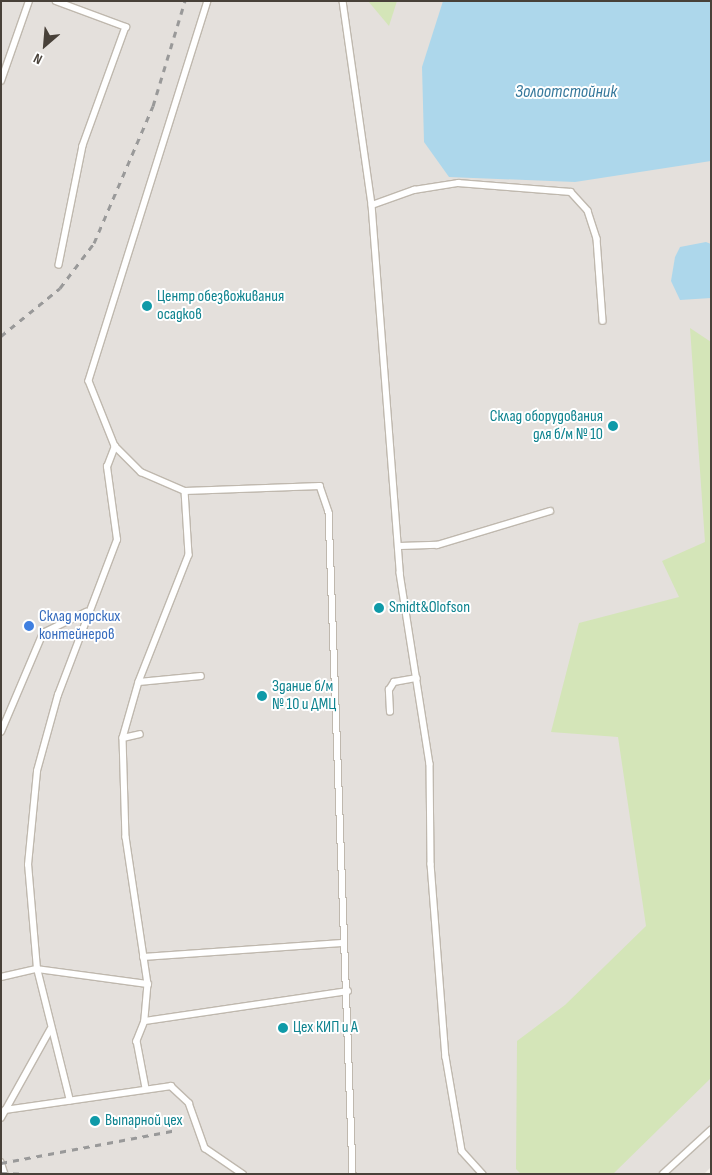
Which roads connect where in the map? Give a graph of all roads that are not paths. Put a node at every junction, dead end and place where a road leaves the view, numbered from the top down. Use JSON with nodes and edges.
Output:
{"nodes":[{"id":1,"x":29,"y":1,"type":"edge"},
{"id":2,"x":56,"y":1,"type":"edge"},
{"id":3,"x":208,"y":1,"type":"edge"},
{"id":4,"x":343,"y":1,"type":"edge"},
{"id":5,"x":1,"y":81,"type":"edge"},
{"id":6,"x":372,"y":204,"type":"junction"},
{"id":7,"x":59,"y":266,"type":"dead end"},
{"id":8,"x":603,"y":321,"type":"dead end"},
{"id":9,"x":115,"y":446,"type":"junction"},
{"id":10,"x":185,"y":491,"type":"junction"},
{"id":11,"x":550,"y":510,"type":"dead end"},
{"id":12,"x":400,"y":546,"type":"junction"},
{"id":13,"x":86,"y":612,"type":"junction"},
{"id":14,"x":201,"y":676,"type":"dead end"},
{"id":15,"x":417,"y":678,"type":"junction"},
{"id":16,"x":138,"y":682,"type":"junction"},
{"id":17,"x":390,"y":712,"type":"dead end"},
{"id":18,"x":1,"y":732,"type":"edge"},
{"id":19,"x":140,"y":734,"type":"dead end"},
{"id":20,"x":122,"y":738,"type":"junction"},
{"id":21,"x":342,"y":943,"type":"junction"},
{"id":22,"x":143,"y":957,"type":"junction"},
{"id":23,"x":37,"y":970,"type":"junction"},
{"id":24,"x":1,"y":977,"type":"edge"},
{"id":25,"x":148,"y":984,"type":"junction"},
{"id":26,"x":348,"y":991,"type":"junction"},
{"id":27,"x":145,"y":1022,"type":"junction"},
{"id":28,"x":50,"y":1030,"type":"junction"},
{"id":29,"x":146,"y":1088,"type":"junction"},
{"id":30,"x":70,"y":1101,"type":"junction"},
{"id":31,"x":5,"y":1110,"type":"junction"},
{"id":32,"x":1,"y":1118,"type":"edge"},
{"id":33,"x":711,"y":1130,"type":"edge"},
{"id":34,"x":1,"y":1162,"type":"edge"},
{"id":35,"x":5,"y":1174,"type":"edge"},
{"id":36,"x":242,"y":1174,"type":"edge"},
{"id":37,"x":353,"y":1174,"type":"edge"},
{"id":38,"x":483,"y":1174,"type":"edge"},
{"id":39,"x":662,"y":1174,"type":"edge"}],
"edges":[{"from":1,"to":5,"type":"lane"},
{"from":2,"to":7,"type":"lane"},
{"from":3,"to":9,"type":"lane"},
{"from":4,"to":6,"type":"lane"},
{"from":6,"to":8,"type":"lane"},
{"from":6,"to":12,"type":"lane"},
{"from":9,"to":10,"type":"lane"},
{"from":9,"to":13,"type":"lane"},
{"from":10,"to":16,"type":"lane"},
{"from":10,"to":21,"type":"lane"},
{"from":11,"to":12,"type":"lane"},
{"from":12,"to":15,"type":"lane"},
{"from":13,"to":18,"type":"lane"},
{"from":13,"to":23,"type":"lane"},
{"from":14,"to":16,"type":"lane"},
{"from":15,"to":17,"type":"lane"},
{"from":15,"to":38,"type":"lane"},
{"from":16,"to":20,"type":"lane"},
{"from":19,"to":20,"type":"lane"},
{"from":20,"to":22,"type":"lane"},
{"from":21,"to":22,"type":"lane"},
{"from":21,"to":26,"type":"lane"},
{"from":22,"to":25,"type":"lane"},
{"from":23,"to":24,"type":"lane"},
{"from":23,"to":25,"type":"lane"},
{"from":23,"to":28,"type":"lane"},
{"from":25,"to":27,"type":"lane"},
{"from":26,"to":27,"type":"lane"},
{"from":26,"to":37,"type":"lane"},
{"from":27,"to":29,"type":"lane"},
{"from":28,"to":30,"type":"lane"},
{"from":28,"to":31,"type":"lane"},
{"from":29,"to":30,"type":"lane"},
{"from":29,"to":36,"type":"lane"},
{"from":30,"to":31,"type":"lane"},
{"from":31,"to":32,"type":"lane"},
{"from":33,"to":39,"type":"lane"},
{"from":34,"to":35,"type":"lane"}]}
